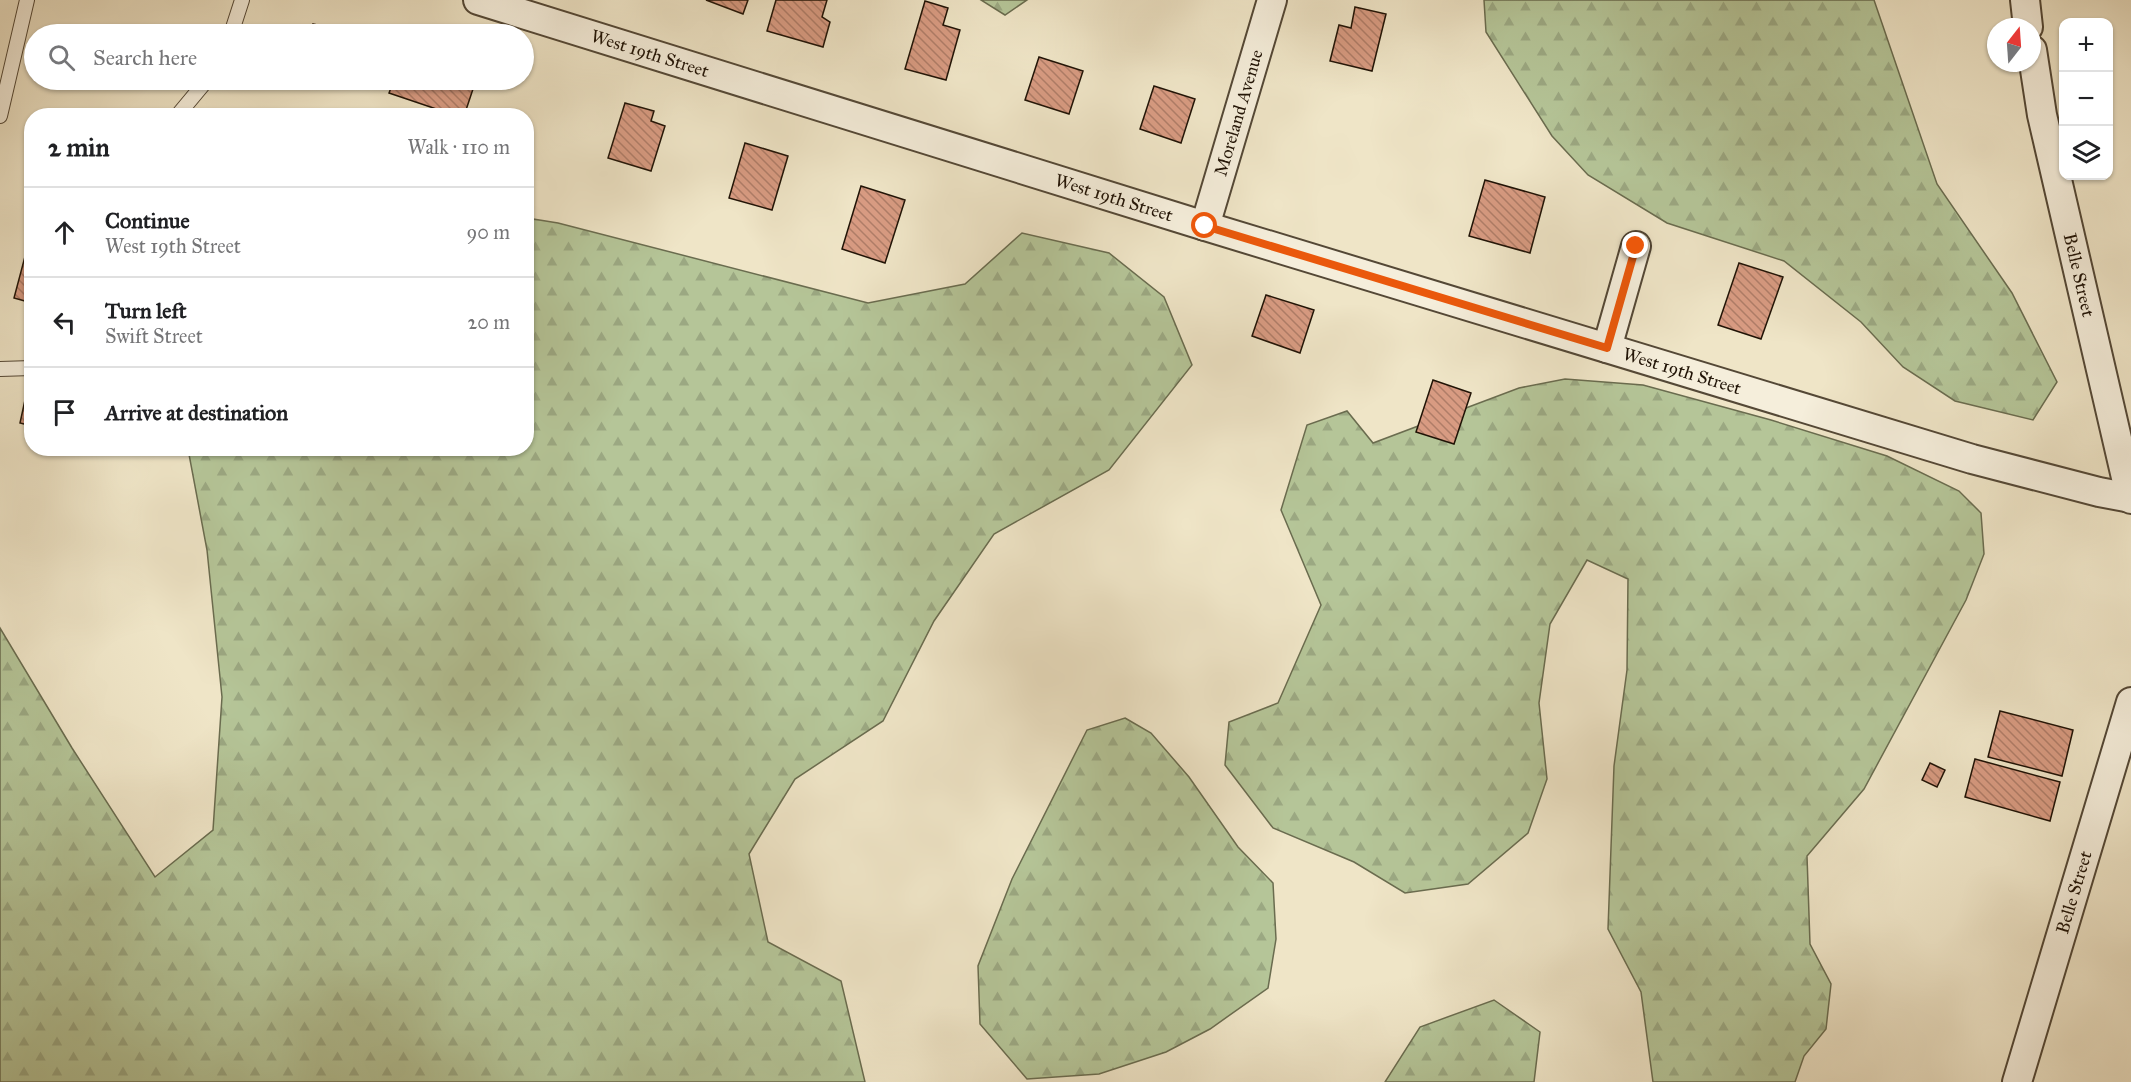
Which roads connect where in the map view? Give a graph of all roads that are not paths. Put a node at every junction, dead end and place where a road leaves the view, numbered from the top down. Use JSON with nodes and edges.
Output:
{"nodes":[{"id":1,"x":27,"y":0,"type":"edge"},
{"id":2,"x":242,"y":0,"type":"edge"},
{"id":3,"x":478,"y":0,"type":"edge"},
{"id":4,"x":1272,"y":0,"type":"edge"},
{"id":5,"x":2025,"y":0,"type":"edge"},
{"id":6,"x":2027,"y":18,"type":"edge"},
{"id":7,"x":234,"y":24,"type":"edge"},
{"id":8,"x":2035,"y":72,"type":"edge"},
{"id":9,"x":199,"y":90,"type":"edge"},
{"id":10,"x":184,"y":108,"type":"edge"},
{"id":11,"x":0,"y":116,"type":"edge"},
{"id":12,"x":1205,"y":226,"type":"junction"},
{"id":13,"x":1636,"y":246,"type":"dead end"},
{"id":14,"x":1607,"y":348,"type":"junction"},
{"id":15,"x":24,"y":368,"type":"edge"},
{"id":16,"x":0,"y":369,"type":"edge"},
{"id":17,"x":2131,"y":498,"type":"edge"},
{"id":18,"x":2131,"y":702,"type":"edge"},
{"id":19,"x":2017,"y":1082,"type":"edge"}],
"edges":[{"from":1,"to":11,"type":"lane"},
{"from":2,"to":7,"type":"lane"},
{"from":3,"to":12,"type":"street","name":"West 19th Street"},
{"from":4,"to":12,"type":"street","name":"Moreland Avenue"},
{"from":5,"to":6,"type":"street"},
{"from":8,"to":17,"type":"street","name":"Belle Street"},
{"from":9,"to":10,"type":"lane"},
{"from":12,"to":14,"type":"street","name":"West 19th Street"},
{"from":13,"to":14,"type":"street"},
{"from":14,"to":17,"type":"street","name":"West 19th Street"},
{"from":15,"to":16,"type":"lane"},
{"from":18,"to":19,"type":"street","name":"Belle Street"}]}
